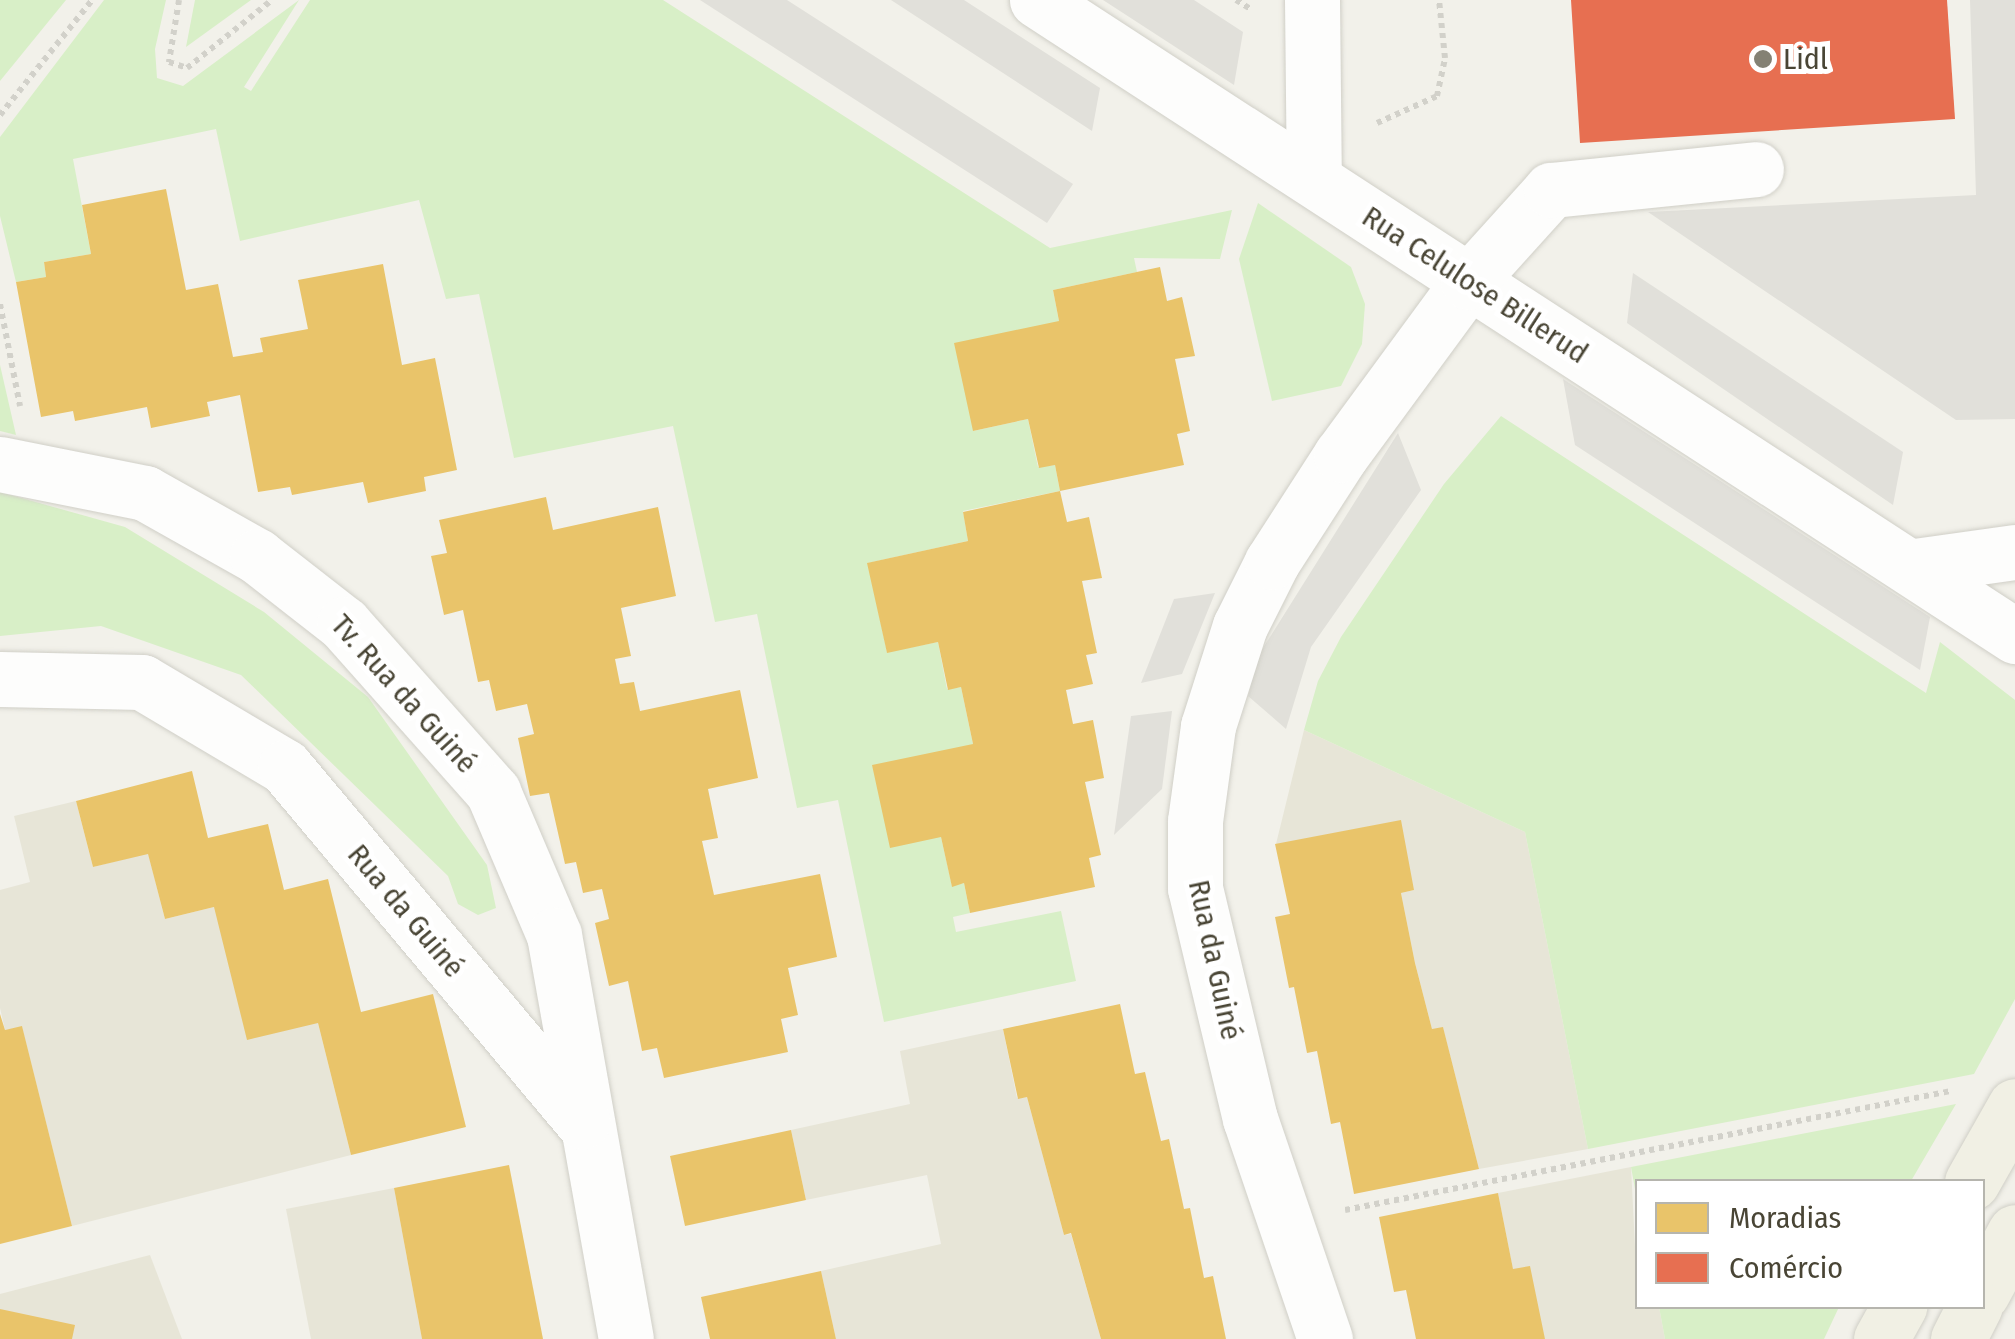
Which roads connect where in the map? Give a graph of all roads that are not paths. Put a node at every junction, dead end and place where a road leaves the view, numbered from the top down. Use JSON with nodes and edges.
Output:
{"nodes":[{"id":1,"x":1037,"y":0,"type":"edge"},
{"id":2,"x":1312,"y":0,"type":"edge"},
{"id":3,"x":1756,"y":169,"type":"dead end"},
{"id":4,"x":1314,"y":179,"type":"junction"},
{"id":5,"x":1468,"y":282,"type":"junction"},
{"id":6,"x":16,"y":466,"type":"edge"},
{"id":7,"x":2015,"y":552,"type":"edge"},
{"id":8,"x":1915,"y":566,"type":"junction"},
{"id":9,"x":2015,"y":636,"type":"edge"},
{"id":10,"x":0,"y":678,"type":"edge"},
{"id":11,"x":2015,"y":1106,"type":"edge"},
{"id":12,"x":584,"y":1124,"type":"junction"},
{"id":13,"x":1974,"y":1179,"type":"edge"},
{"id":14,"x":2015,"y":1232,"type":"edge"},
{"id":15,"x":1985,"y":1287,"type":"edge"},
{"id":16,"x":1897,"y":1309,"type":"edge"},
{"id":17,"x":1973,"y":1309,"type":"edge"},
{"id":18,"x":626,"y":1339,"type":"edge"},
{"id":19,"x":1325,"y":1339,"type":"edge"},
{"id":20,"x":1880,"y":1339,"type":"edge"},
{"id":21,"x":1958,"y":1339,"type":"edge"}],
"edges":[{"from":1,"to":4,"type":"street","name":"Rua Celulose Billerud"},
{"from":2,"to":4,"type":"street"},
{"from":3,"to":5,"type":"street","name":"Rua da Guiné"},
{"from":4,"to":5,"type":"street","name":"Rua Celulose Billerud"},
{"from":5,"to":8,"type":"street","name":"Rua Celulose Billerud"},
{"from":5,"to":19,"type":"street","name":"Rua da Guiné"},
{"from":6,"to":12,"type":"street","name":"Tv. Rua da Guiné"},
{"from":7,"to":8,"type":"street"},
{"from":8,"to":9,"type":"street","name":"Rua Celulose Billerud"},
{"from":10,"to":12,"type":"street","name":"Rua da Guiné"},
{"from":11,"to":13,"type":"main road"},
{"from":12,"to":18,"type":"street","name":"Rua da Guiné"},
{"from":14,"to":15,"type":"main road"},
{"from":16,"to":20,"type":"main road"},
{"from":17,"to":21,"type":"main road"}]}
